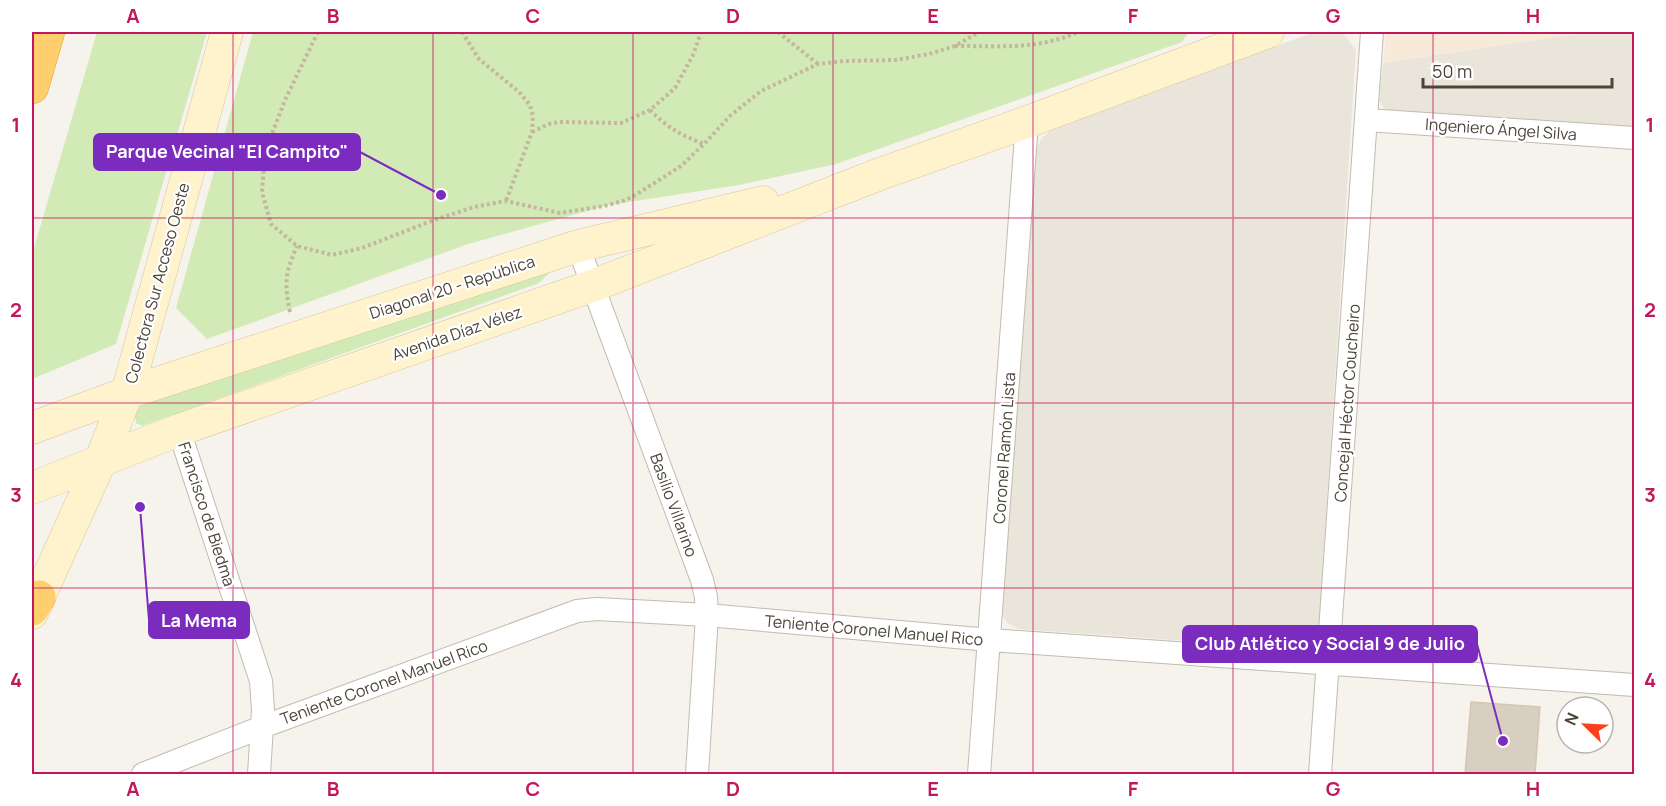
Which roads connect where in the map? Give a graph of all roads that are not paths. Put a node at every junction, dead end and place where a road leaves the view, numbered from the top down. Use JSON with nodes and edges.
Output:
{"nodes":[{"id":1,"x":48,"y":32,"type":"edge"},
{"id":2,"x":227,"y":32,"type":"edge"},
{"id":3,"x":1268,"y":32,"type":"edge"},
{"id":4,"x":1372,"y":32,"type":"edge"},
{"id":5,"x":1234,"y":38,"type":"edge"},
{"id":6,"x":32,"y":87,"type":"edge"},
{"id":7,"x":1367,"y":120,"type":"junction"},
{"id":8,"x":1028,"y":122,"type":"junction"},
{"id":9,"x":1635,"y":138,"type":"edge"},
{"id":10,"x":880,"y":174,"type":"junction"},
{"id":11,"x":578,"y":246,"type":"junction"},
{"id":12,"x":592,"y":286,"type":"junction"},
{"id":13,"x":127,"y":393,"type":"junction"},
{"id":14,"x":32,"y":428,"type":"edge"},
{"id":15,"x":179,"y":430,"type":"junction"},
{"id":16,"x":100,"y":462,"type":"junction"},
{"id":17,"x":32,"y":488,"type":"edge"},
{"id":18,"x":34,"y":606,"type":"edge"},
{"id":19,"x":707,"y":615,"type":"junction"},
{"id":20,"x":990,"y":640,"type":"junction"},
{"id":21,"x":1329,"y":664,"type":"junction"},
{"id":22,"x":1635,"y":685,"type":"edge"},
{"id":23,"x":262,"y":727,"type":"junction"},
{"id":24,"x":143,"y":774,"type":"edge"},
{"id":25,"x":259,"y":774,"type":"edge"},
{"id":26,"x":697,"y":774,"type":"edge"},
{"id":27,"x":979,"y":774,"type":"edge"},
{"id":28,"x":1320,"y":774,"type":"edge"}],
"edges":[{"from":1,"to":6,"type":"highway"},
{"from":2,"to":13,"type":"main road","name":"Colectora Sur Acceso Oeste"},
{"from":3,"to":5,"type":"main road"},
{"from":4,"to":7,"type":"street","name":"Concejal Héctor Coucheiro"},
{"from":5,"to":8,"type":"main road"},
{"from":7,"to":9,"type":"street","name":"Ingeniero Ángel Silva"},
{"from":7,"to":21,"type":"street","name":"Concejal Héctor Coucheiro"},
{"from":8,"to":10,"type":"main road"},
{"from":8,"to":20,"type":"street","name":"Coronel Ramón Lista"},
{"from":10,"to":11,"type":"main road","name":"Diagonal 20 - República"},
{"from":10,"to":12,"type":"main road","name":"Avenida Díaz Vélez"},
{"from":11,"to":12,"type":"street","name":"Basilio Villarino"},
{"from":11,"to":13,"type":"main road","name":"Diagonal 20 - República"},
{"from":12,"to":15,"type":"main road","name":"Avenida Díaz Vélez"},
{"from":12,"to":19,"type":"street","name":"Basilio Villarino"},
{"from":13,"to":14,"type":"main road","name":"Diagonal 20 - República"},
{"from":13,"to":16,"type":"main road","name":"Colectora Sur Acceso Oeste"},
{"from":15,"to":16,"type":"main road","name":"Avenida Díaz Vélez"},
{"from":15,"to":23,"type":"street","name":"Francisco de Biedma"},
{"from":16,"to":17,"type":"main road","name":"Avenida Díaz Vélez"},
{"from":16,"to":18,"type":"main road","name":"Colectora Sur Acceso Oeste"},
{"from":19,"to":20,"type":"street","name":"Teniente Coronel Manuel Rico"},
{"from":19,"to":23,"type":"street","name":"Teniente Coronel Manuel Rico"},
{"from":19,"to":26,"type":"street","name":"Basilio Villarino"},
{"from":20,"to":21,"type":"street","name":"Teniente Coronel Manuel Rico"},
{"from":20,"to":27,"type":"street","name":"Coronel Ramón Lista"},
{"from":21,"to":22,"type":"street","name":"Teniente Coronel Manuel Rico"},
{"from":21,"to":28,"type":"street","name":"Concejal Héctor Coucheiro"},
{"from":23,"to":24,"type":"street","name":"Teniente Coronel Manuel Rico"},
{"from":23,"to":25,"type":"street","name":"Francisco de Biedma"}]}
